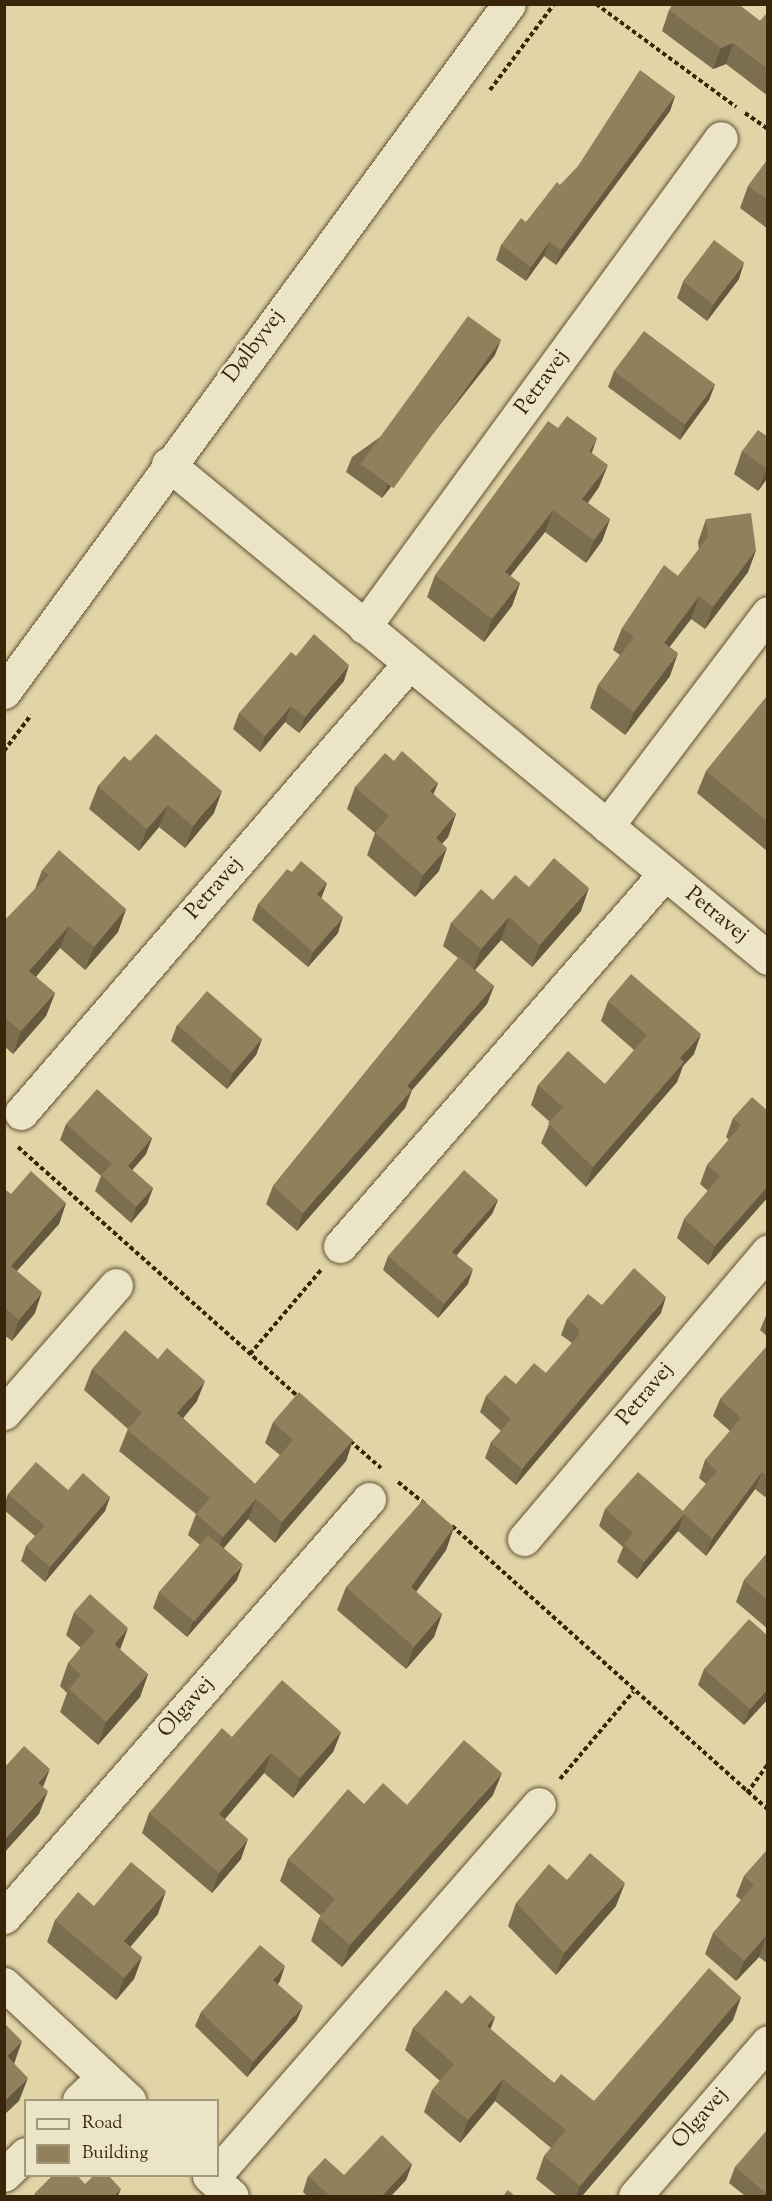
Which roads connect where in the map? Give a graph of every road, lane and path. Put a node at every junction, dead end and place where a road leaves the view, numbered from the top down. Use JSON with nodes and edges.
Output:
{"nodes":[{"id":1,"x":509,"y":4,"type":"edge"},
{"id":2,"x":596,"y":4,"type":"edge"},
{"id":3,"x":768,"y":129,"type":"edge"},
{"id":4,"x":722,"y":138,"type":"dead end"},
{"id":5,"x":168,"y":464,"type":"junction"},
{"id":6,"x":768,"y":613,"type":"edge"},
{"id":7,"x":364,"y":627,"type":"junction"},
{"id":8,"x":410,"y":664,"type":"junction"},
{"id":9,"x":4,"y":692,"type":"edge"},
{"id":10,"x":607,"y":826,"type":"junction"},
{"id":11,"x":664,"y":874,"type":"junction"},
{"id":12,"x":768,"y":958,"type":"edge"},
{"id":13,"x":21,"y":1113,"type":"dead end"},
{"id":14,"x":340,"y":1246,"type":"joint"},
{"id":15,"x":768,"y":1251,"type":"edge"},
{"id":16,"x":116,"y":1285,"type":"dead end"},
{"id":17,"x":250,"y":1354,"type":"dead end"},
{"id":18,"x":4,"y":1413,"type":"edge"},
{"id":19,"x":369,"y":1499,"type":"dead end"},
{"id":20,"x":524,"y":1539,"type":"dead end"},
{"id":21,"x":633,"y":1692,"type":"dead end"},
{"id":22,"x":768,"y":1764,"type":"edge"},
{"id":23,"x":747,"y":1793,"type":"dead end"},
{"id":24,"x":538,"y":1804,"type":"joint"},
{"id":25,"x":4,"y":1917,"type":"edge"},
{"id":26,"x":4,"y":1984,"type":"edge"},
{"id":27,"x":768,"y":2042,"type":"edge"},
{"id":28,"x":103,"y":2077,"type":"junction"},
{"id":29,"x":80,"y":2099,"type":"edge"},
{"id":30,"x":128,"y":2099,"type":"edge"},
{"id":31,"x":24,"y":2156,"type":"edge"},
{"id":32,"x":4,"y":2175,"type":"edge"},
{"id":33,"x":217,"y":2180,"type":"edge"},
{"id":34,"x":635,"y":2196,"type":"edge"}],
"edges":[{"from":1,"to":5,"type":"street","name":"Dølbyvej"},
{"from":2,"to":3,"type":"path"},
{"from":4,"to":7,"type":"street","name":"Petravej"},
{"from":5,"to":7,"type":"street","name":"Petravej"},
{"from":5,"to":9,"type":"street","name":"Dølbyvej"},
{"from":6,"to":10,"type":"street"},
{"from":7,"to":8,"type":"street","name":"Petravej"},
{"from":8,"to":10,"type":"street","name":"Petravej"},
{"from":8,"to":13,"type":"street","name":"Petravej"},
{"from":10,"to":11,"type":"street","name":"Petravej"},
{"from":11,"to":12,"type":"street","name":"Petravej"},
{"from":11,"to":14,"type":"street","name":"Petravej"},
{"from":14,"to":17,"type":"path"},
{"from":15,"to":20,"type":"street","name":"Petravej"},
{"from":16,"to":18,"type":"street"},
{"from":19,"to":25,"type":"street","name":"Olgavej"},
{"from":21,"to":24,"type":"path"},
{"from":22,"to":23,"type":"path"},
{"from":24,"to":33,"type":"street"},
{"from":26,"to":28,"type":"street"},
{"from":27,"to":34,"type":"street","name":"Olgavej"},
{"from":28,"to":29,"type":"street"},
{"from":28,"to":30,"type":"street"},
{"from":31,"to":32,"type":"street"}]}
